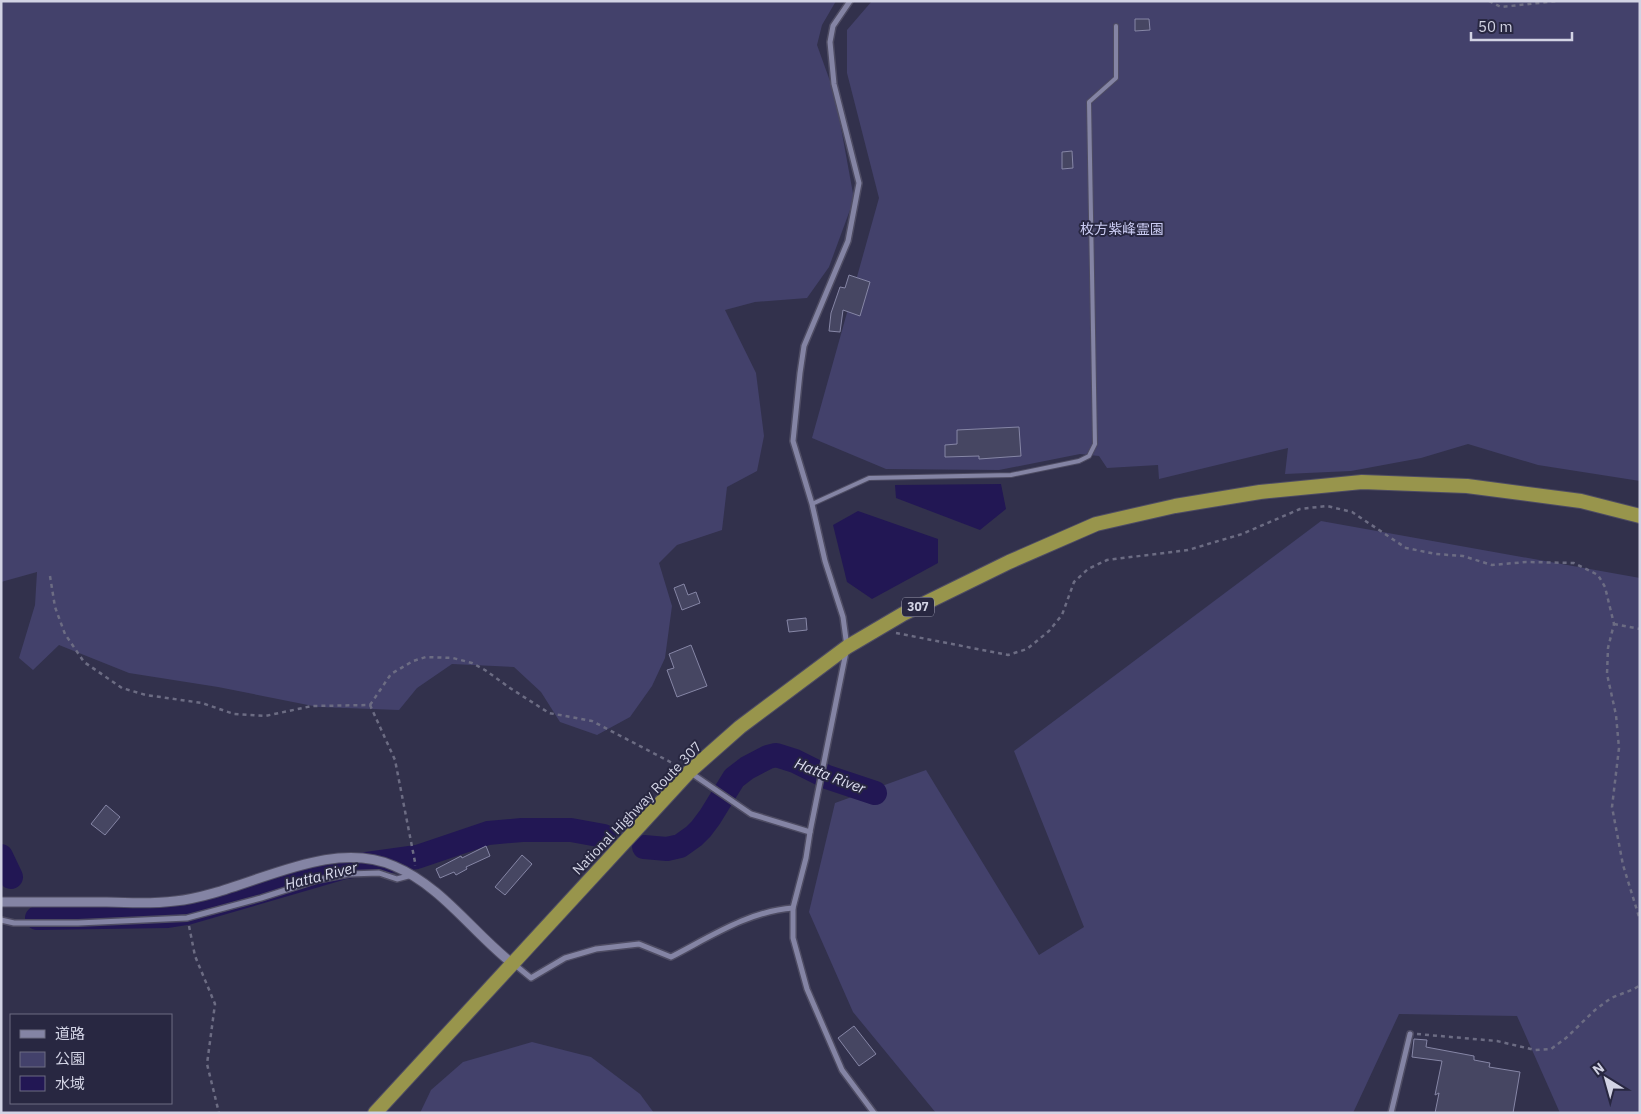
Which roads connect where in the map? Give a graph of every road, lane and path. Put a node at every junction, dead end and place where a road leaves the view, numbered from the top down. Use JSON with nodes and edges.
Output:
{"nodes":[{"id":1,"x":850,"y":1,"type":"edge"},
{"id":2,"x":1489,"y":1,"type":"edge"},
{"id":3,"x":1557,"y":1,"type":"edge"},
{"id":4,"x":1116,"y":26,"type":"dead end"},
{"id":5,"x":812,"y":504,"type":"junction"},
{"id":6,"x":1640,"y":516,"type":"edge"},
{"id":7,"x":50,"y":576,"type":"dead end"},
{"id":8,"x":1614,"y":624,"type":"junction"},
{"id":9,"x":1640,"y":629,"type":"edge"},
{"id":10,"x":878,"y":630,"type":"junction"},
{"id":11,"x":847,"y":647,"type":"junction"},
{"id":12,"x":370,"y":705,"type":"junction"},
{"id":13,"x":689,"y":772,"type":"junction"},
{"id":14,"x":810,"y":832,"type":"junction"},
{"id":15,"x":413,"y":875,"type":"junction"},
{"id":16,"x":1,"y":902,"type":"edge"},
{"id":17,"x":793,"y":908,"type":"junction"},
{"id":18,"x":187,"y":918,"type":"junction"},
{"id":19,"x":1,"y":920,"type":"edge"},
{"id":20,"x":1640,"y":920,"type":"edge"},
{"id":21,"x":513,"y":964,"type":"junction"},
{"id":22,"x":1640,"y":986,"type":"edge"},
{"id":23,"x":1410,"y":1034,"type":"joint"},
{"id":24,"x":219,"y":1113,"type":"edge"},
{"id":25,"x":374,"y":1113,"type":"edge"},
{"id":26,"x":874,"y":1113,"type":"edge"},
{"id":27,"x":1391,"y":1113,"type":"edge"}],
"edges":[{"from":1,"to":5,"type":"street"},
{"from":2,"to":3,"type":"path"},
{"from":4,"to":5,"type":"lane"},
{"from":5,"to":11,"type":"street"},
{"from":6,"to":10,"type":"highway","name":"National Highway Route 307","number":"307"},
{"from":7,"to":12,"type":"path"},
{"from":8,"to":9,"type":"path"},
{"from":8,"to":10,"type":"path"},
{"from":8,"to":20,"type":"path"},
{"from":10,"to":11,"type":"highway","name":"National Highway Route 307","number":"307"},
{"from":11,"to":13,"type":"highway","name":"National Highway Route 307","number":"307"},
{"from":11,"to":14,"type":"street"},
{"from":12,"to":13,"type":"path"},
{"from":12,"to":15,"type":"path"},
{"from":13,"to":14,"type":"street"},
{"from":13,"to":21,"type":"highway","name":"National Highway Route 307","number":"307"},
{"from":14,"to":17,"type":"street"},
{"from":15,"to":16,"type":"street"},
{"from":15,"to":18,"type":"street"},
{"from":15,"to":21,"type":"street"},
{"from":17,"to":21,"type":"street"},
{"from":17,"to":26,"type":"street"},
{"from":18,"to":19,"type":"street"},
{"from":18,"to":24,"type":"path"},
{"from":21,"to":25,"type":"highway","name":"National Highway Route 307","number":"307"},
{"from":22,"to":23,"type":"path"},
{"from":23,"to":27,"type":"street"}]}
